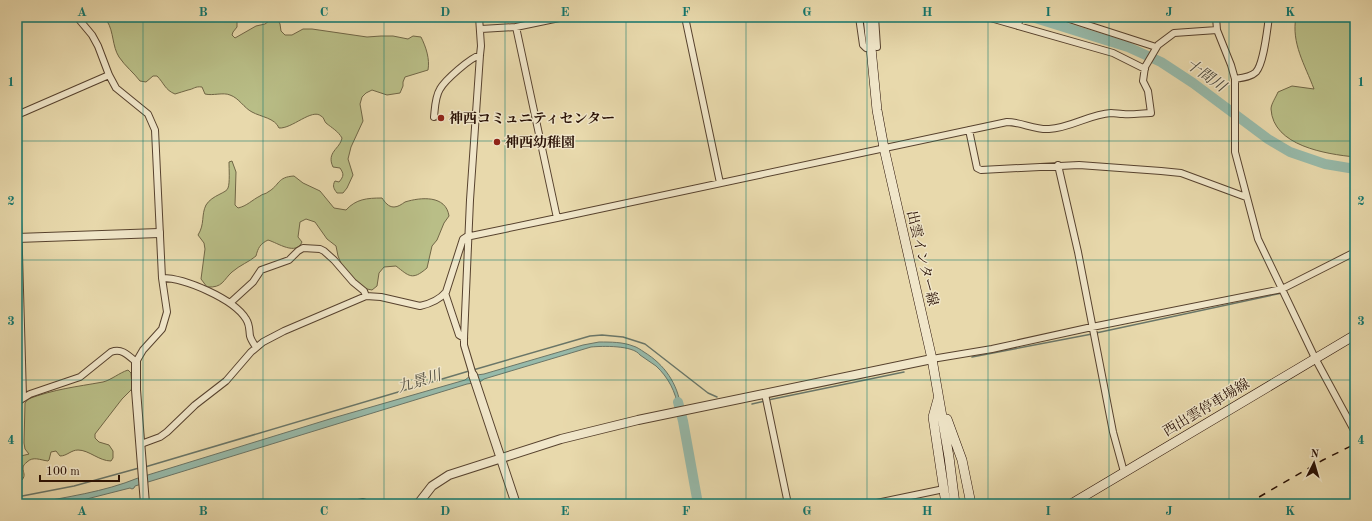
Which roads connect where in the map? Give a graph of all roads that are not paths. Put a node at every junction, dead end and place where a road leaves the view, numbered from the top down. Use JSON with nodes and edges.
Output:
{"nodes":[{"id":1,"x":76,"y":17,"type":"edge"},
{"id":2,"x":479,"y":17,"type":"edge"},
{"id":3,"x":564,"y":17,"type":"edge"},
{"id":4,"x":685,"y":17,"type":"edge"},
{"id":5,"x":858,"y":17,"type":"edge"},
{"id":6,"x":868,"y":17,"type":"edge"},
{"id":7,"x":875,"y":17,"type":"edge"},
{"id":8,"x":987,"y":17,"type":"edge"},
{"id":9,"x":1063,"y":17,"type":"edge"},
{"id":10,"x":1216,"y":17,"type":"edge"},
{"id":11,"x":1269,"y":17,"type":"edge"},
{"id":12,"x":1019,"y":22,"type":"edge"},
{"id":13,"x":516,"y":27,"type":"junction"},
{"id":14,"x":481,"y":29,"type":"junction"},
{"id":15,"x":1217,"y":30,"type":"junction"},
{"id":16,"x":866,"y":48,"type":"dead end"},
{"id":17,"x":877,"y":48,"type":"dead end"},
{"id":18,"x":1156,"y":48,"type":"junction"},
{"id":19,"x":480,"y":55,"type":"junction"},
{"id":20,"x":1145,"y":68,"type":"junction"},
{"id":21,"x":108,"y":75,"type":"junction"},
{"id":22,"x":1235,"y":79,"type":"junction"},
{"id":23,"x":17,"y":115,"type":"edge"},
{"id":24,"x":434,"y":117,"type":"dead end"},
{"id":25,"x":969,"y":130,"type":"junction"},
{"id":26,"x":884,"y":148,"type":"junction"},
{"id":27,"x":1058,"y":165,"type":"junction"},
{"id":28,"x":17,"y":183,"type":"edge"},
{"id":29,"x":720,"y":183,"type":"junction"},
{"id":30,"x":1246,"y":197,"type":"junction"},
{"id":31,"x":557,"y":218,"type":"junction"},
{"id":32,"x":159,"y":233,"type":"junction"},
{"id":33,"x":468,"y":236,"type":"junction"},
{"id":34,"x":18,"y":238,"type":"edge"},
{"id":35,"x":1355,"y":252,"type":"edge"},
{"id":36,"x":162,"y":278,"type":"junction"},
{"id":37,"x":1282,"y":289,"type":"junction"},
{"id":38,"x":445,"y":293,"type":"junction"},
{"id":39,"x":366,"y":296,"type":"junction"},
{"id":40,"x":230,"y":303,"type":"junction"},
{"id":41,"x":1092,"y":327,"type":"junction"},
{"id":42,"x":1355,"y":335,"type":"edge"},
{"id":43,"x":464,"y":338,"type":"junction"},
{"id":44,"x":256,"y":347,"type":"junction"},
{"id":45,"x":1315,"y":358,"type":"junction"},
{"id":46,"x":932,"y":359,"type":"junction"},
{"id":47,"x":136,"y":362,"type":"junction"},
{"id":48,"x":472,"y":372,"type":"joint"},
{"id":49,"x":765,"y":394,"type":"junction"},
{"id":50,"x":23,"y":397,"type":"junction"},
{"id":51,"x":939,"y":399,"type":"junction"},
{"id":52,"x":17,"y":402,"type":"edge"},
{"id":53,"x":1355,"y":432,"type":"edge"},
{"id":54,"x":140,"y":444,"type":"junction"},
{"id":55,"x":500,"y":458,"type":"junction"},
{"id":56,"x":1124,"y":472,"type":"junction"},
{"id":57,"x":944,"y":489,"type":"junction"},
{"id":58,"x":145,"y":504,"type":"edge"},
{"id":59,"x":354,"y":504,"type":"edge"},
{"id":60,"x":369,"y":504,"type":"edge"},
{"id":61,"x":418,"y":504,"type":"edge"},
{"id":62,"x":516,"y":504,"type":"edge"},
{"id":63,"x":788,"y":504,"type":"edge"},
{"id":64,"x":872,"y":504,"type":"edge"},
{"id":65,"x":946,"y":504,"type":"edge"},
{"id":66,"x":955,"y":504,"type":"edge"},
{"id":67,"x":971,"y":504,"type":"edge"},
{"id":68,"x":1071,"y":504,"type":"edge"}],
"edges":[{"from":1,"to":21,"type":"street"},
{"from":2,"to":14,"type":"street"},
{"from":3,"to":13,"type":"street"},
{"from":4,"to":29,"type":"street"},
{"from":5,"to":16,"type":"street"},
{"from":6,"to":26,"type":"main road","name":"出雲インター線"},
{"from":7,"to":17,"type":"street"},
{"from":8,"to":12,"type":"street"},
{"from":9,"to":18,"type":"street"},
{"from":10,"to":15,"type":"street"},
{"from":11,"to":22,"type":"street"},
{"from":12,"to":20,"type":"street"},
{"from":13,"to":14,"type":"street"},
{"from":13,"to":31,"type":"street"},
{"from":14,"to":19,"type":"street"},
{"from":15,"to":18,"type":"street"},
{"from":15,"to":22,"type":"street"},
{"from":18,"to":20,"type":"street"},
{"from":19,"to":24,"type":"street"},
{"from":19,"to":33,"type":"street"},
{"from":20,"to":25,"type":"street"},
{"from":21,"to":23,"type":"street"},
{"from":21,"to":32,"type":"street"},
{"from":22,"to":30,"type":"street"},
{"from":25,"to":26,"type":"street"},
{"from":25,"to":27,"type":"street"},
{"from":26,"to":29,"type":"street"},
{"from":26,"to":46,"type":"main road","name":"出雲インター線"},
{"from":27,"to":30,"type":"street"},
{"from":27,"to":41,"type":"street"},
{"from":28,"to":34,"type":"street"},
{"from":29,"to":31,"type":"street"},
{"from":30,"to":37,"type":"street"},
{"from":31,"to":33,"type":"street"},
{"from":32,"to":34,"type":"street"},
{"from":32,"to":36,"type":"street"},
{"from":33,"to":38,"type":"street"},
{"from":33,"to":43,"type":"street"},
{"from":34,"to":50,"type":"street"},
{"from":35,"to":37,"type":"street"},
{"from":36,"to":40,"type":"street"},
{"from":36,"to":47,"type":"street"},
{"from":37,"to":41,"type":"street"},
{"from":37,"to":45,"type":"street"},
{"from":38,"to":39,"type":"street"},
{"from":38,"to":43,"type":"street"},
{"from":39,"to":40,"type":"street"},
{"from":39,"to":44,"type":"street"},
{"from":40,"to":44,"type":"street"},
{"from":41,"to":46,"type":"street"},
{"from":41,"to":56,"type":"street"},
{"from":42,"to":45,"type":"main road","name":"西出雲停車場線"},
{"from":43,"to":48,"type":"street"},
{"from":44,"to":54,"type":"street"},
{"from":45,"to":53,"type":"street"},
{"from":45,"to":56,"type":"main road","name":"西出雲停車場線"},
{"from":46,"to":49,"type":"street"},
{"from":46,"to":51,"type":"main road","name":"出雲インター線"},
{"from":47,"to":50,"type":"street"},
{"from":47,"to":54,"type":"street"},
{"from":48,"to":55,"type":"street"},
{"from":49,"to":55,"type":"street"},
{"from":49,"to":63,"type":"street"},
{"from":50,"to":52,"type":"street"},
{"from":51,"to":57,"type":"main road"},
{"from":51,"to":66,"type":"main road","name":"出雲インター線"},
{"from":51,"to":67,"type":"main road"},
{"from":54,"to":58,"type":"street"},
{"from":55,"to":61,"type":"street"},
{"from":55,"to":62,"type":"street"},
{"from":56,"to":68,"type":"main road","name":"西出雲停車場線"},
{"from":57,"to":64,"type":"street"},
{"from":57,"to":65,"type":"main road"},
{"from":59,"to":60,"type":"street"}]}
